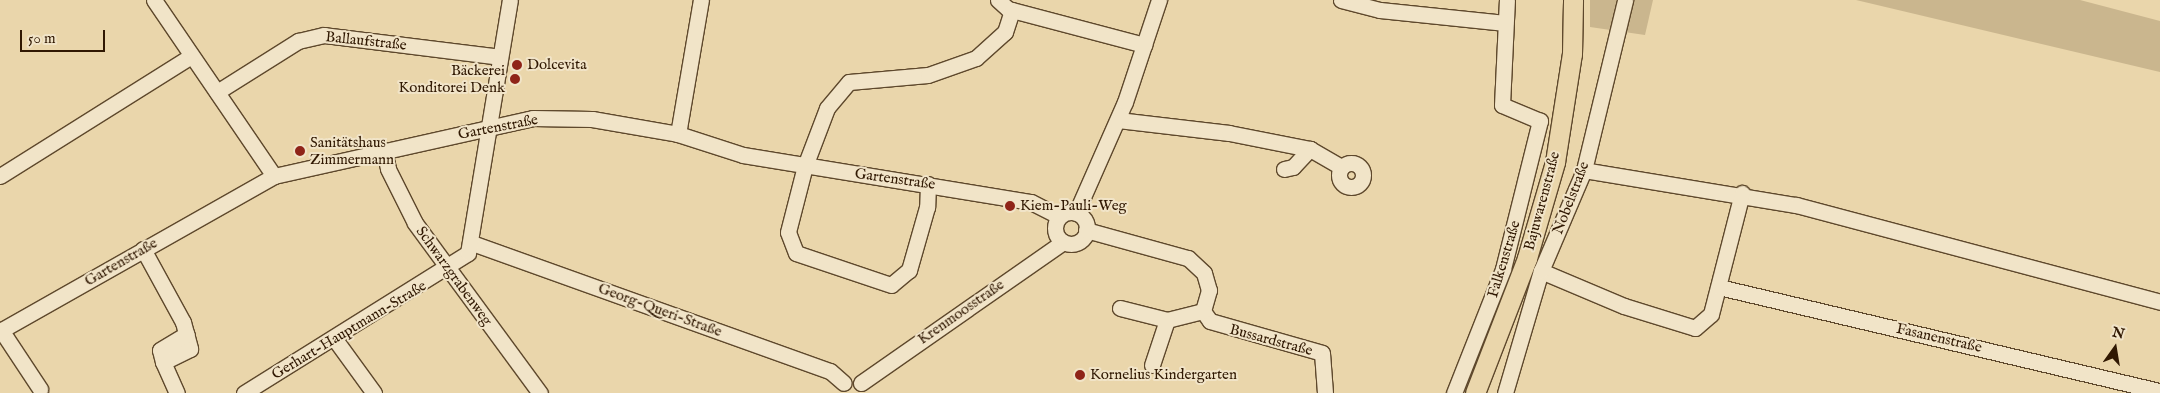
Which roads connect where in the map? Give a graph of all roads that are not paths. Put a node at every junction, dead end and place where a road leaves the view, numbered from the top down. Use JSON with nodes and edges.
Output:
{"nodes":[{"id":1,"x":154,"y":0,"type":"edge"},
{"id":2,"x":510,"y":0,"type":"edge"},
{"id":3,"x":701,"y":0,"type":"edge"},
{"id":4,"x":998,"y":0,"type":"edge"},
{"id":5,"x":1159,"y":0,"type":"edge"},
{"id":6,"x":1341,"y":0,"type":"edge"},
{"id":7,"x":1507,"y":0,"type":"edge"},
{"id":8,"x":1573,"y":0,"type":"edge"},
{"id":9,"x":1625,"y":0,"type":"edge"},
{"id":10,"x":1012,"y":10,"type":"junction"},
{"id":11,"x":1505,"y":23,"type":"junction"},
{"id":12,"x":1144,"y":45,"type":"junction"},
{"id":13,"x":190,"y":57,"type":"junction"},
{"id":14,"x":500,"y":57,"type":"junction"},
{"id":15,"x":217,"y":92,"type":"junction"},
{"id":16,"x":1118,"y":120,"type":"junction"},
{"id":17,"x":490,"y":128,"type":"junction"},
{"id":18,"x":678,"y":134,"type":"junction"},
{"id":19,"x":1310,"y":149,"type":"junction"},
{"id":20,"x":384,"y":151,"type":"junction"},
{"id":21,"x":805,"y":166,"type":"junction"},
{"id":22,"x":1341,"y":167,"type":"dead end"},
{"id":23,"x":1284,"y":169,"type":"dead end"},
{"id":24,"x":1584,"y":170,"type":"junction"},
{"id":25,"x":0,"y":176,"type":"edge"},
{"id":26,"x":274,"y":176,"type":"junction"},
{"id":27,"x":928,"y":184,"type":"junction"},
{"id":28,"x":1742,"y":193,"type":"junction"},
{"id":29,"x":1076,"y":213,"type":"junction"},
{"id":30,"x":1059,"y":216,"type":"junction"},
{"id":31,"x":1086,"y":230,"type":"junction"},
{"id":32,"x":1063,"y":242,"type":"junction"},
{"id":33,"x":472,"y":243,"type":"junction"},
{"id":34,"x":143,"y":249,"type":"junction"},
{"id":35,"x":447,"y":270,"type":"junction"},
{"id":36,"x":1541,"y":271,"type":"junction"},
{"id":37,"x":1719,"y":287,"type":"junction"},
{"id":38,"x":2160,"y":302,"type":"edge"},
{"id":39,"x":1120,"y":308,"type":"dead end"},
{"id":40,"x":1203,"y":310,"type":"junction"},
{"id":41,"x":1167,"y":320,"type":"junction"},
{"id":42,"x":1,"y":331,"type":"edge"},
{"id":43,"x":334,"y":338,"type":"junction"},
{"id":44,"x":1152,"y":365,"type":"dead end"},
{"id":45,"x":841,"y":388,"type":"edge"},
{"id":46,"x":865,"y":388,"type":"edge"},
{"id":47,"x":40,"y":389,"type":"dead end"},
{"id":48,"x":2160,"y":391,"type":"edge"},
{"id":49,"x":177,"y":393,"type":"edge"},
{"id":50,"x":244,"y":393,"type":"edge"},
{"id":51,"x":374,"y":393,"type":"edge"},
{"id":52,"x":540,"y":393,"type":"edge"},
{"id":53,"x":1325,"y":393,"type":"edge"},
{"id":54,"x":1454,"y":393,"type":"edge"},
{"id":55,"x":1476,"y":393,"type":"edge"},
{"id":56,"x":1505,"y":393,"type":"edge"}],
"edges":[{"from":1,"to":13,"type":"street"},
{"from":2,"to":14,"type":"street"},
{"from":3,"to":18,"type":"street"},
{"from":4,"to":10,"type":"street"},
{"from":5,"to":12,"type":"street"},
{"from":6,"to":11,"type":"street"},
{"from":7,"to":11,"type":"street"},
{"from":8,"to":55,"type":"main road","name":"Bajuwarenstraße"},
{"from":9,"to":24,"type":"street","name":"Nobelstraße"},
{"from":10,"to":12,"type":"street"},
{"from":10,"to":21,"type":"street"},
{"from":11,"to":54,"type":"street","name":"Falkenstraße"},
{"from":12,"to":16,"type":"street"},
{"from":13,"to":15,"type":"street"},
{"from":13,"to":25,"type":"street"},
{"from":14,"to":15,"type":"street","name":"Ballaufstraße"},
{"from":14,"to":17,"type":"street"},
{"from":15,"to":26,"type":"street"},
{"from":16,"to":19,"type":"street"},
{"from":16,"to":29,"type":"street"},
{"from":17,"to":18,"type":"street","name":"Gartenstraße"},
{"from":17,"to":20,"type":"street","name":"Gartenstraße"},
{"from":17,"to":33,"type":"street"},
{"from":18,"to":21,"type":"street","name":"Gartenstraße"},
{"from":19,"to":22,"type":"street"},
{"from":19,"to":23,"type":"street"},
{"from":20,"to":26,"type":"street","name":"Gartenstraße"},
{"from":20,"to":35,"type":"street","name":"Schwarzgrabenweg"},
{"from":21,"to":27,"type":"street","name":"Gartenstraße"},
{"from":21,"to":27,"type":"street"},
{"from":24,"to":28,"type":"street"},
{"from":24,"to":36,"type":"street","name":"Nobelstraße"},
{"from":26,"to":34,"type":"street","name":"Gartenstraße"},
{"from":27,"to":30,"type":"street","name":"Gartenstraße"},
{"from":28,"to":37,"type":"street"},
{"from":28,"to":38,"type":"street"},
{"from":29,"to":30,"type":"street"},
{"from":29,"to":31,"type":"street"},
{"from":30,"to":32,"type":"street"},
{"from":31,"to":32,"type":"street"},
{"from":31,"to":40,"type":"street"},
{"from":32,"to":46,"type":"street","name":"Krenmoosstraße"},
{"from":33,"to":35,"type":"street","name":"Gerhart-Hauptmann-Straße"},
{"from":33,"to":45,"type":"street","name":"Georg-Queri-Straße"},
{"from":34,"to":42,"type":"street","name":"Gartenstraße"},
{"from":34,"to":49,"type":"street"},
{"from":35,"to":43,"type":"street","name":"Gerhart-Hauptmann-Straße"},
{"from":35,"to":52,"type":"street","name":"Schwarzgrabenweg"},
{"from":36,"to":37,"type":"street"},
{"from":36,"to":56,"type":"street","name":"Nobelstraße"},
{"from":37,"to":48,"type":"street","name":"Fasanenstraße"},
{"from":39,"to":41,"type":"street"},
{"from":40,"to":41,"type":"street"},
{"from":40,"to":53,"type":"street","name":"Bussardstraße"},
{"from":41,"to":44,"type":"street"},
{"from":42,"to":47,"type":"street"},
{"from":43,"to":50,"type":"street","name":"Gerhart-Hauptmann-Straße"},
{"from":43,"to":51,"type":"street"},
{"from":45,"to":46,"type":"street"}]}
